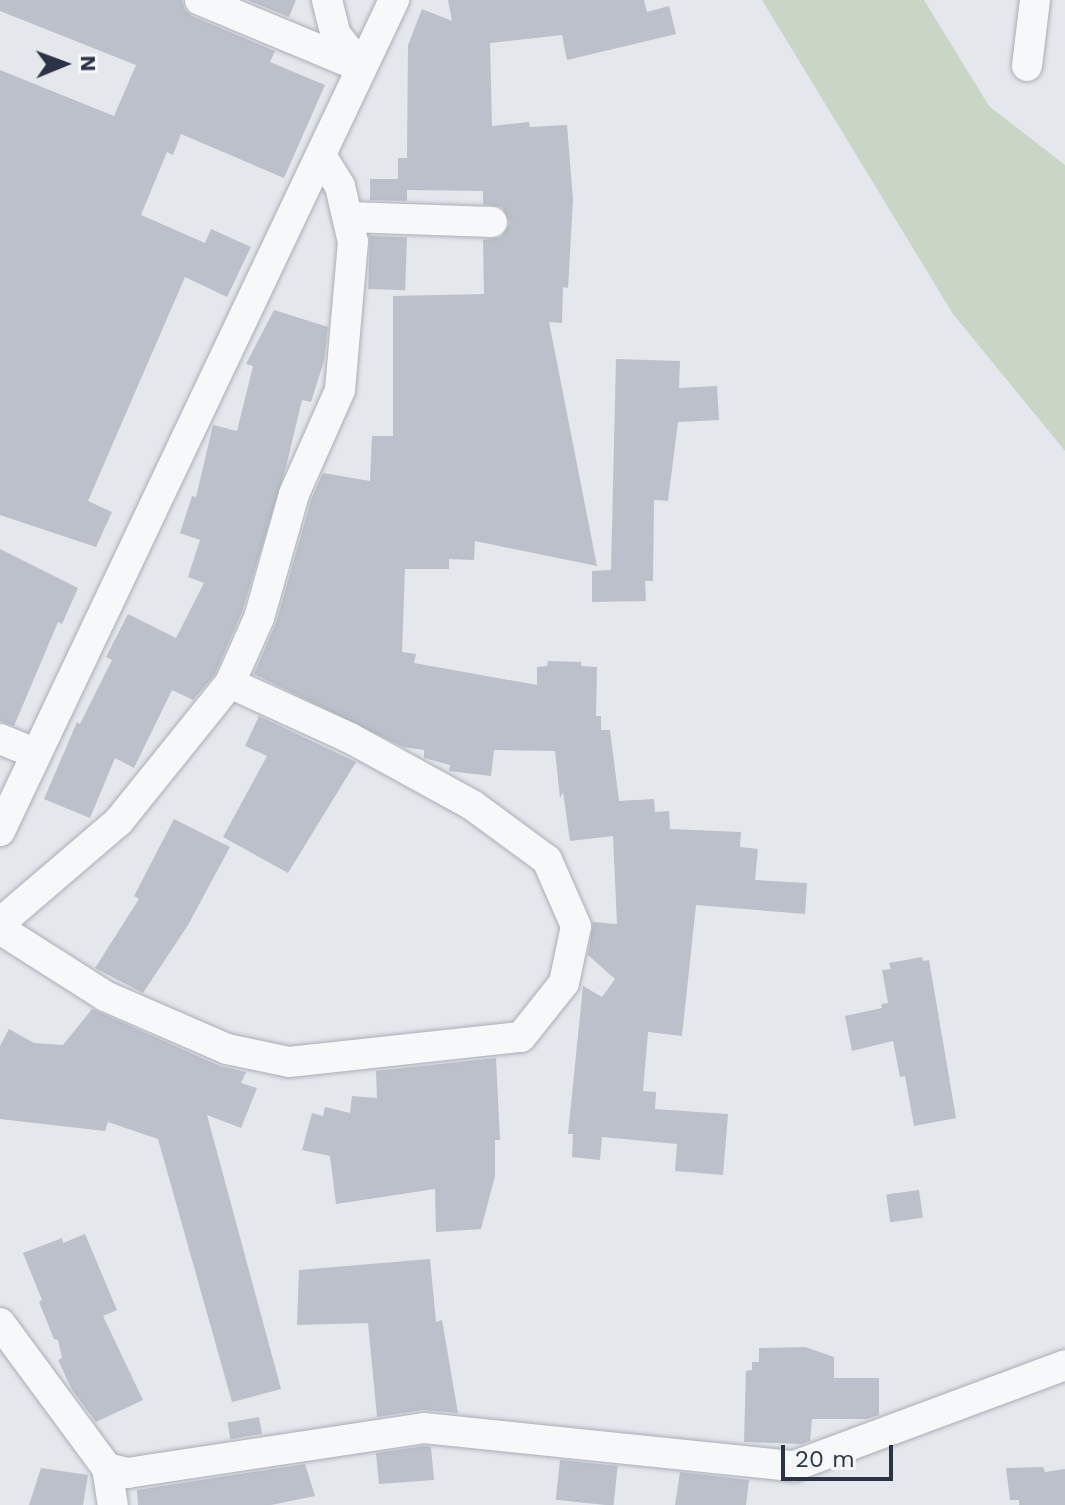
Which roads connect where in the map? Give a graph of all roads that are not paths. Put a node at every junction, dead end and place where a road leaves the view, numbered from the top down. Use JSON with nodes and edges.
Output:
{"nodes":[{"id":1,"x":200,"y":0,"type":"edge"},
{"id":2,"x":327,"y":0,"type":"edge"},
{"id":3,"x":394,"y":0,"type":"edge"},
{"id":4,"x":1035,"y":0,"type":"edge"},
{"id":5,"x":1027,"y":66,"type":"dead end"},
{"id":6,"x":361,"y":67,"type":"junction"},
{"id":7,"x":321,"y":156,"type":"junction"},
{"id":8,"x":349,"y":217,"type":"junction"},
{"id":9,"x":492,"y":222,"type":"dead end"},
{"id":10,"x":230,"y":683,"type":"junction"},
{"id":11,"x":0,"y":739,"type":"edge"},
{"id":12,"x":34,"y":753,"type":"junction"},
{"id":13,"x":0,"y":831,"type":"edge"},
{"id":14,"x":0,"y":926,"type":"edge"},
{"id":15,"x":0,"y":1323,"type":"edge"},
{"id":16,"x":1065,"y":1365,"type":"edge"},
{"id":17,"x":107,"y":1468,"type":"junction"},
{"id":18,"x":113,"y":1505,"type":"edge"}],
"edges":[{"from":1,"to":6,"type":"street"},
{"from":2,"to":6,"type":"street"},
{"from":3,"to":6,"type":"street"},
{"from":4,"to":5,"type":"street"},
{"from":6,"to":7,"type":"street"},
{"from":7,"to":8,"type":"street"},
{"from":7,"to":12,"type":"street"},
{"from":8,"to":9,"type":"street"},
{"from":8,"to":10,"type":"street"},
{"from":10,"to":14,"type":"street"},
{"from":10,"to":14,"type":"street"},
{"from":11,"to":12,"type":"street"},
{"from":12,"to":13,"type":"street"},
{"from":15,"to":17,"type":"street"},
{"from":16,"to":17,"type":"street"},
{"from":17,"to":18,"type":"street"}]}
